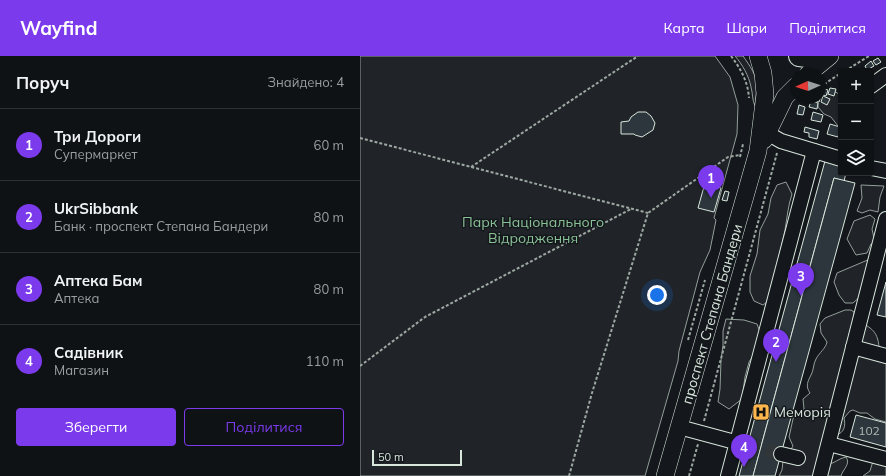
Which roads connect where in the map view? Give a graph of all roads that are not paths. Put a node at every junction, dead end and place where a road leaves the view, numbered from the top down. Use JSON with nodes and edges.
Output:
{"nodes":[{"id":1,"x":758,"y":56,"type":"edge"},
{"id":2,"x":799,"y":56,"type":"edge"},
{"id":3,"x":814,"y":56,"type":"edge"},
{"id":4,"x":830,"y":56,"type":"edge"},
{"id":5,"x":815,"y":68,"type":"edge"},
{"id":6,"x":886,"y":75,"type":"edge"},
{"id":7,"x":874,"y":84,"type":"edge"},
{"id":8,"x":790,"y":92,"type":"edge"},
{"id":9,"x":768,"y":133,"type":"junction"},
{"id":10,"x":758,"y":151,"type":"junction"},
{"id":11,"x":814,"y":151,"type":"junction"},
{"id":12,"x":838,"y":158,"type":"edge"},
{"id":13,"x":874,"y":169,"type":"edge"},
{"id":14,"x":886,"y":171,"type":"edge"},
{"id":15,"x":886,"y":219,"type":"edge"},
{"id":16,"x":853,"y":347,"type":"junction"},
{"id":17,"x":886,"y":356,"type":"edge"},
{"id":18,"x":679,"y":427,"type":"junction"},
{"id":19,"x":742,"y":444,"type":"junction"},
{"id":20,"x":828,"y":444,"type":"junction"},
{"id":21,"x":781,"y":454,"type":"tunnel mouth"},
{"id":22,"x":798,"y":458,"type":"dead end"},
{"id":23,"x":886,"y":459,"type":"edge"},
{"id":24,"x":665,"y":476,"type":"edge"},
{"id":25,"x":728,"y":476,"type":"edge"},
{"id":26,"x":820,"y":476,"type":"edge"}],
"edges":[{"from":1,"to":10,"type":"main road","name":"проспект Степана Бандери"},
{"from":2,"to":3,"type":"highway"},
{"from":4,"to":5,"type":"main road"},
{"from":6,"to":7,"type":"lane"},
{"from":8,"to":9,"type":"main road","name":"проспект Степана Бандери"},
{"from":9,"to":10,"type":"main road","name":"проспект Степана Бандери"},
{"from":9,"to":11,"type":"lane"},
{"from":10,"to":18,"type":"main road","name":"проспект Степана Бандери"},
{"from":11,"to":12,"type":"lane"},
{"from":11,"to":19,"type":"lane"},
{"from":13,"to":14,"type":"lane"},
{"from":15,"to":16,"type":"lane"},
{"from":16,"to":17,"type":"lane"},
{"from":16,"to":20,"type":"lane"},
{"from":18,"to":19,"type":"lane"},
{"from":18,"to":24,"type":"main road","name":"проспект Степана Бандери"},
{"from":19,"to":25,"type":"lane"},
{"from":20,"to":23,"type":"lane"},
{"from":20,"to":26,"type":"lane"},
{"from":21,"to":22,"type":"lane"}]}
